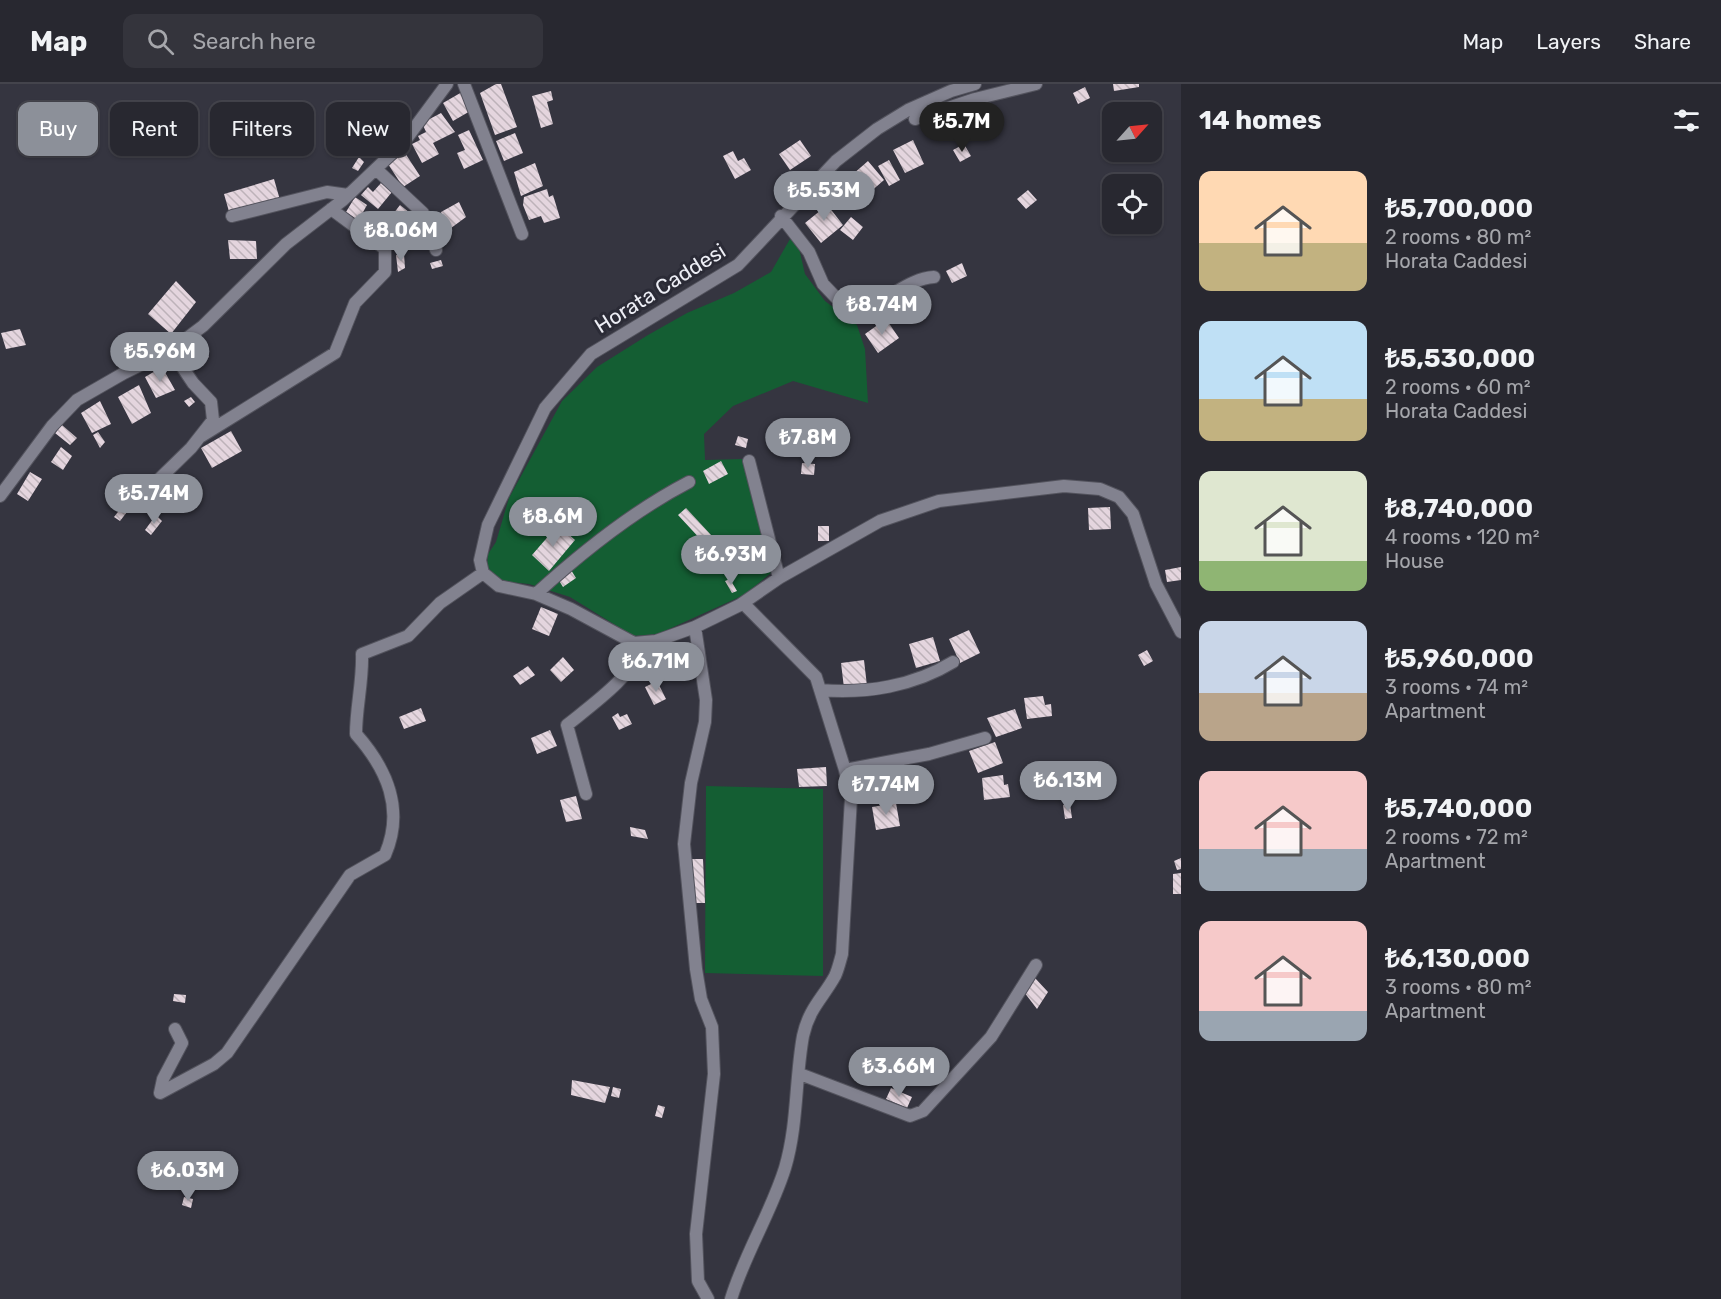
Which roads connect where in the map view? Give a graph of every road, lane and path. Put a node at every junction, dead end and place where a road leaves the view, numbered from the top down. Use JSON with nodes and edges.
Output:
{"nodes":[{"id":1,"x":447,"y":84,"type":"edge"},
{"id":2,"x":464,"y":84,"type":"edge"},
{"id":3,"x":975,"y":84,"type":"edge"},
{"id":4,"x":1036,"y":84,"type":"edge"},
{"id":5,"x":915,"y":120,"type":"dead end"},
{"id":6,"x":376,"y":169,"type":"junction"},
{"id":7,"x":348,"y":195,"type":"junction"},
{"id":8,"x":331,"y":209,"type":"junction"},
{"id":9,"x":232,"y":216,"type":"dead end"},
{"id":10,"x":781,"y":216,"type":"junction"},
{"id":11,"x":522,"y":234,"type":"dead end"},
{"id":12,"x":436,"y":250,"type":"dead end"},
{"id":13,"x":934,"y":277,"type":"dead end"},
{"id":14,"x":171,"y":350,"type":"junction"},
{"id":15,"x":200,"y":436,"type":"junction"},
{"id":16,"x":749,"y":461,"type":"dead end"},
{"id":17,"x":689,"y":482,"type":"dead end"},
{"id":18,"x":149,"y":489,"type":"dead end"},
{"id":19,"x":0,"y":496,"type":"edge"},
{"id":20,"x":483,"y":573,"type":"junction"},
{"id":21,"x":779,"y":578,"type":"junction"},
{"id":22,"x":536,"y":594,"type":"junction"},
{"id":23,"x":743,"y":603,"type":"junction"},
{"id":24,"x":695,"y":627,"type":"junction"},
{"id":25,"x":1181,"y":632,"type":"edge"},
{"id":26,"x":647,"y":642,"type":"junction"},
{"id":27,"x":953,"y":662,"type":"dead end"},
{"id":28,"x":820,"y":690,"type":"junction"},
{"id":29,"x":985,"y":738,"type":"dead end"},
{"id":30,"x":845,"y":770,"type":"junction"},
{"id":31,"x":586,"y":794,"type":"dead end"},
{"id":32,"x":1036,"y":965,"type":"dead end"},
{"id":33,"x":175,"y":1029,"type":"dead end"},
{"id":34,"x":800,"y":1074,"type":"junction"},
{"id":35,"x":708,"y":1299,"type":"edge"},
{"id":36,"x":730,"y":1299,"type":"edge"}],
"edges":[{"from":1,"to":6,"type":"street"},
{"from":2,"to":11,"type":"street"},
{"from":3,"to":10,"type":"street","name":"Horata Caddesi"},
{"from":4,"to":5,"type":"street"},
{"from":6,"to":7,"type":"street"},
{"from":6,"to":12,"type":"street"},
{"from":7,"to":8,"type":"street"},
{"from":7,"to":9,"type":"street"},
{"from":8,"to":14,"type":"street"},
{"from":8,"to":15,"type":"street"},
{"from":10,"to":13,"type":"street"},
{"from":10,"to":20,"type":"street","name":"Horata Caddesi"},
{"from":14,"to":15,"type":"street"},
{"from":14,"to":19,"type":"street"},
{"from":15,"to":18,"type":"street"},
{"from":16,"to":21,"type":"street"},
{"from":17,"to":22,"type":"street"},
{"from":20,"to":22,"type":"street"},
{"from":20,"to":33,"type":"street"},
{"from":21,"to":23,"type":"street"},
{"from":21,"to":25,"type":"street"},
{"from":22,"to":26,"type":"street"},
{"from":23,"to":24,"type":"street"},
{"from":23,"to":28,"type":"street"},
{"from":24,"to":26,"type":"street"},
{"from":24,"to":35,"type":"street"},
{"from":26,"to":31,"type":"street"},
{"from":27,"to":28,"type":"street"},
{"from":28,"to":30,"type":"street"},
{"from":29,"to":30,"type":"street"},
{"from":30,"to":34,"type":"street"},
{"from":32,"to":34,"type":"street"},
{"from":34,"to":36,"type":"street"}]}
